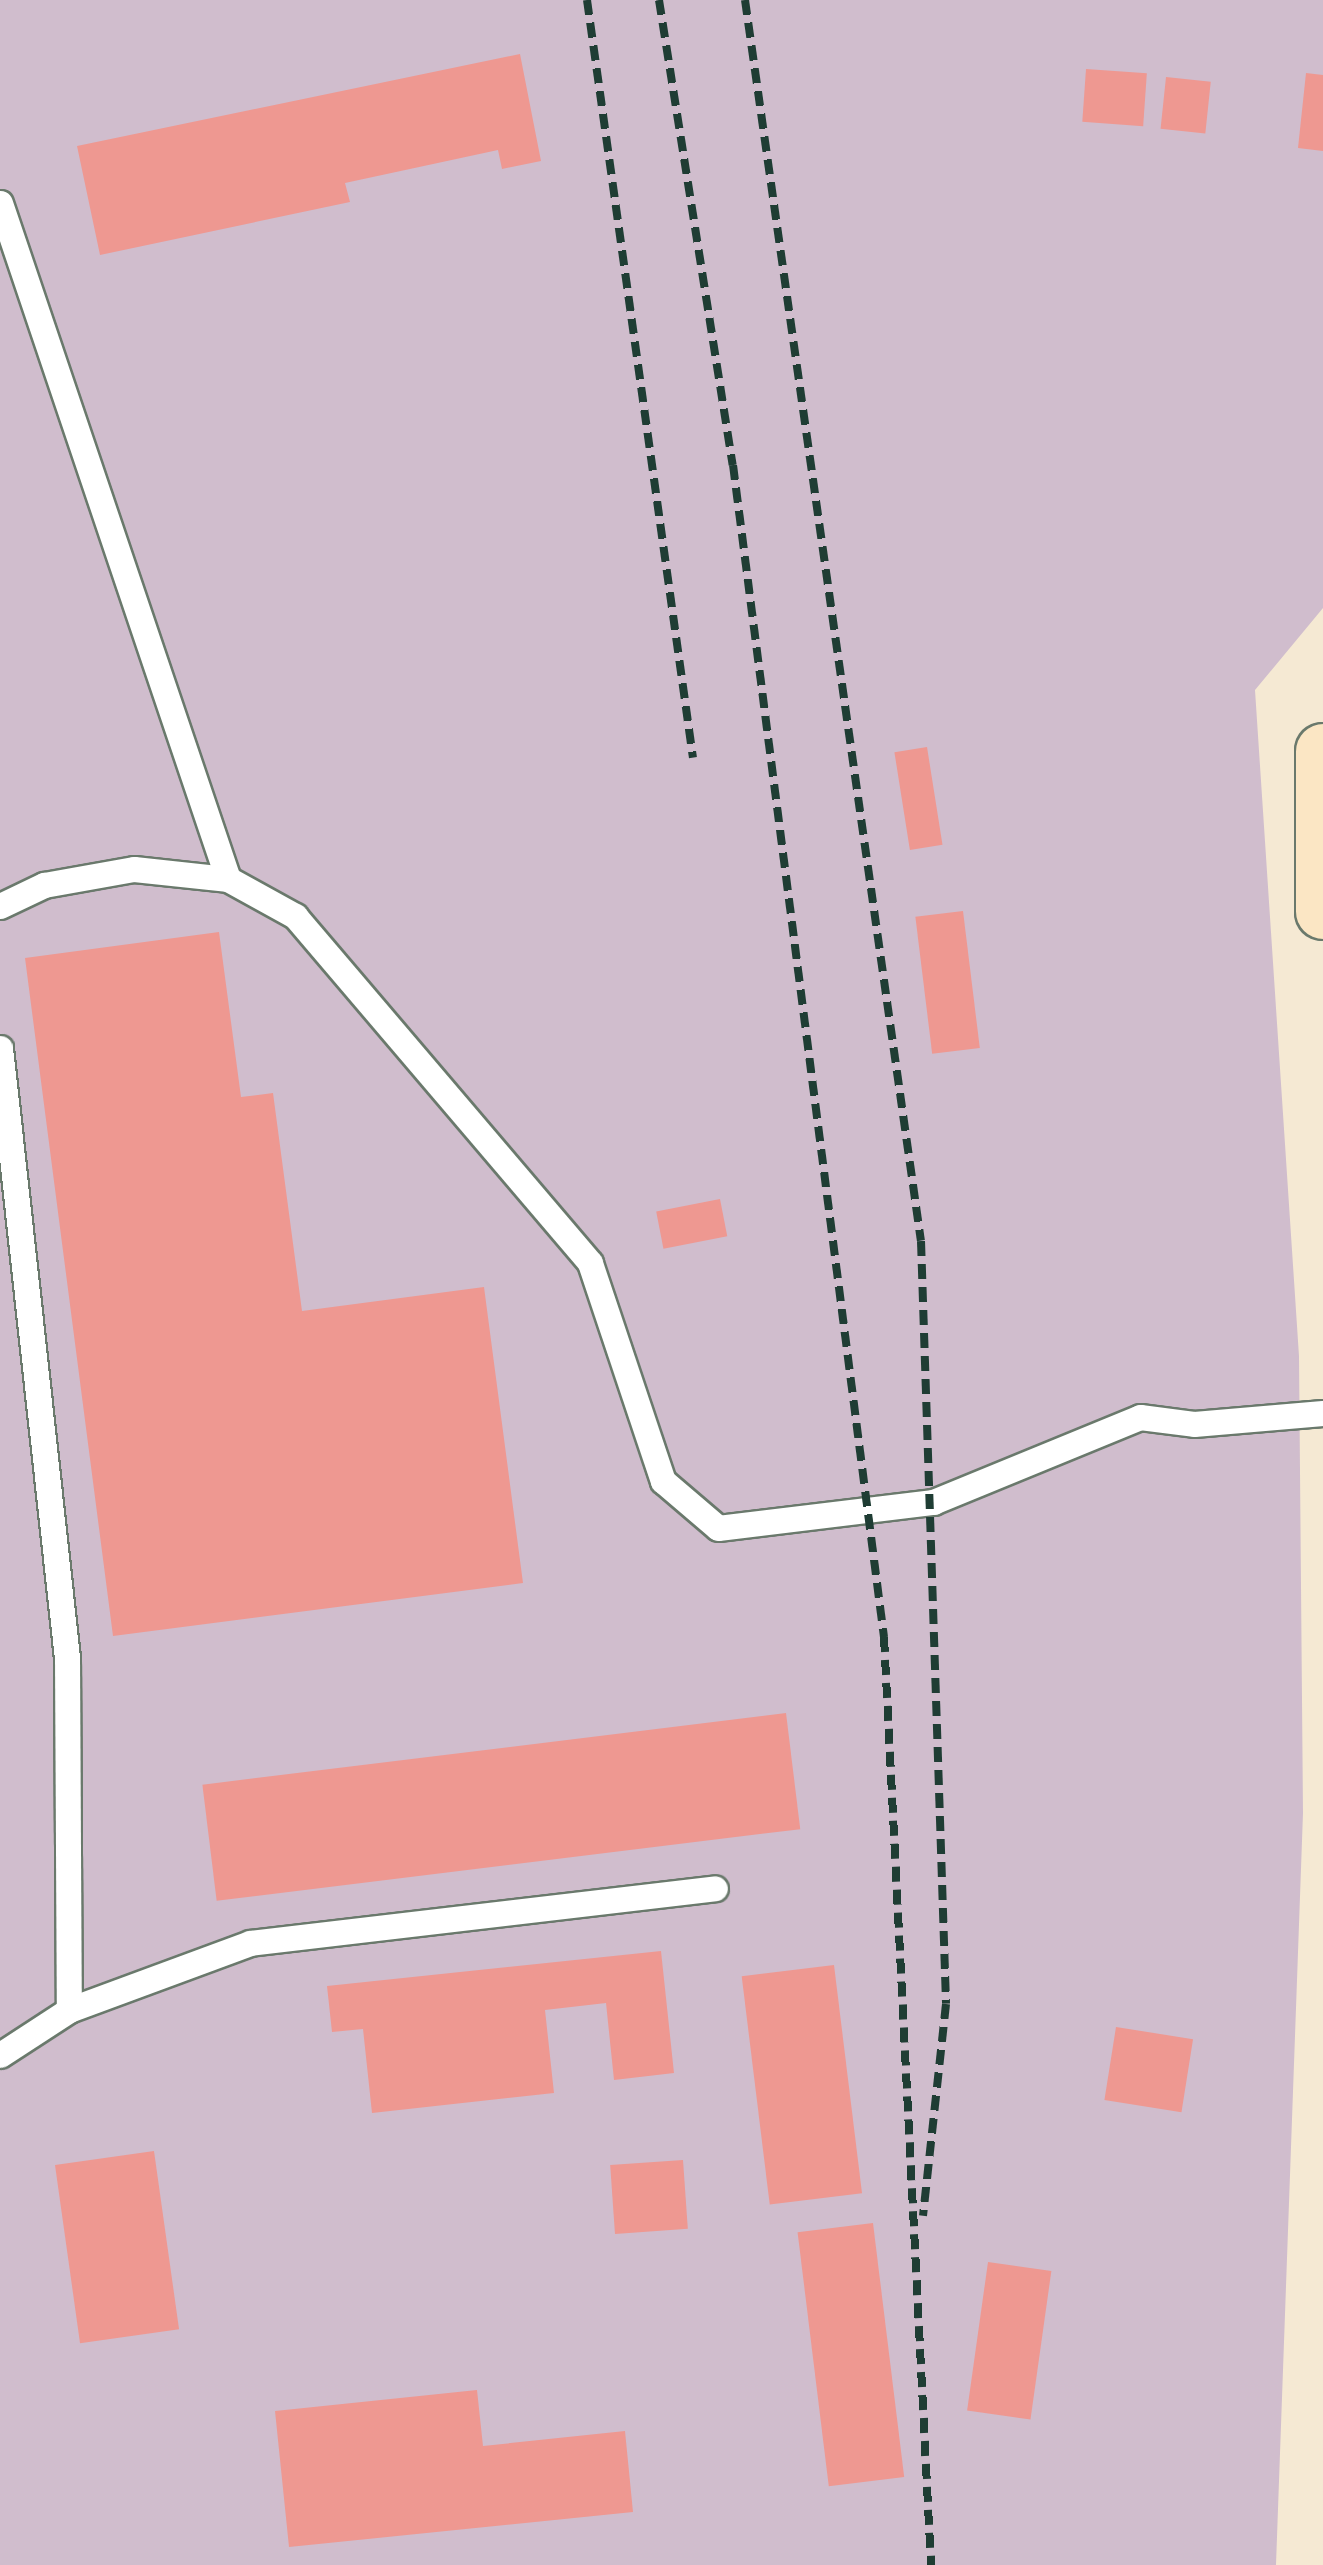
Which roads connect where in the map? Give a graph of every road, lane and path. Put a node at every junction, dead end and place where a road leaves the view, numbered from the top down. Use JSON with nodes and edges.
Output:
{"nodes":[{"id":1,"x":0,"y":203,"type":"edge"},
{"id":2,"x":1323,"y":751,"type":"edge"},
{"id":3,"x":228,"y":879,"type":"junction"},
{"id":4,"x":0,"y":906,"type":"edge"},
{"id":5,"x":1323,"y":911,"type":"edge"},
{"id":6,"x":0,"y":1048,"type":"edge"},
{"id":7,"x":1323,"y":1413,"type":"edge"},
{"id":8,"x":715,"y":1888,"type":"dead end"},
{"id":9,"x":70,"y":2010,"type":"junction"},
{"id":10,"x":0,"y":2055,"type":"edge"}],
"edges":[{"from":1,"to":3,"type":"lane"},
{"from":2,"to":5,"type":"street"},
{"from":3,"to":4,"type":"lane"},
{"from":3,"to":7,"type":"lane"},
{"from":6,"to":9,"type":"lane"},
{"from":8,"to":9,"type":"lane"},
{"from":9,"to":10,"type":"lane"}]}
